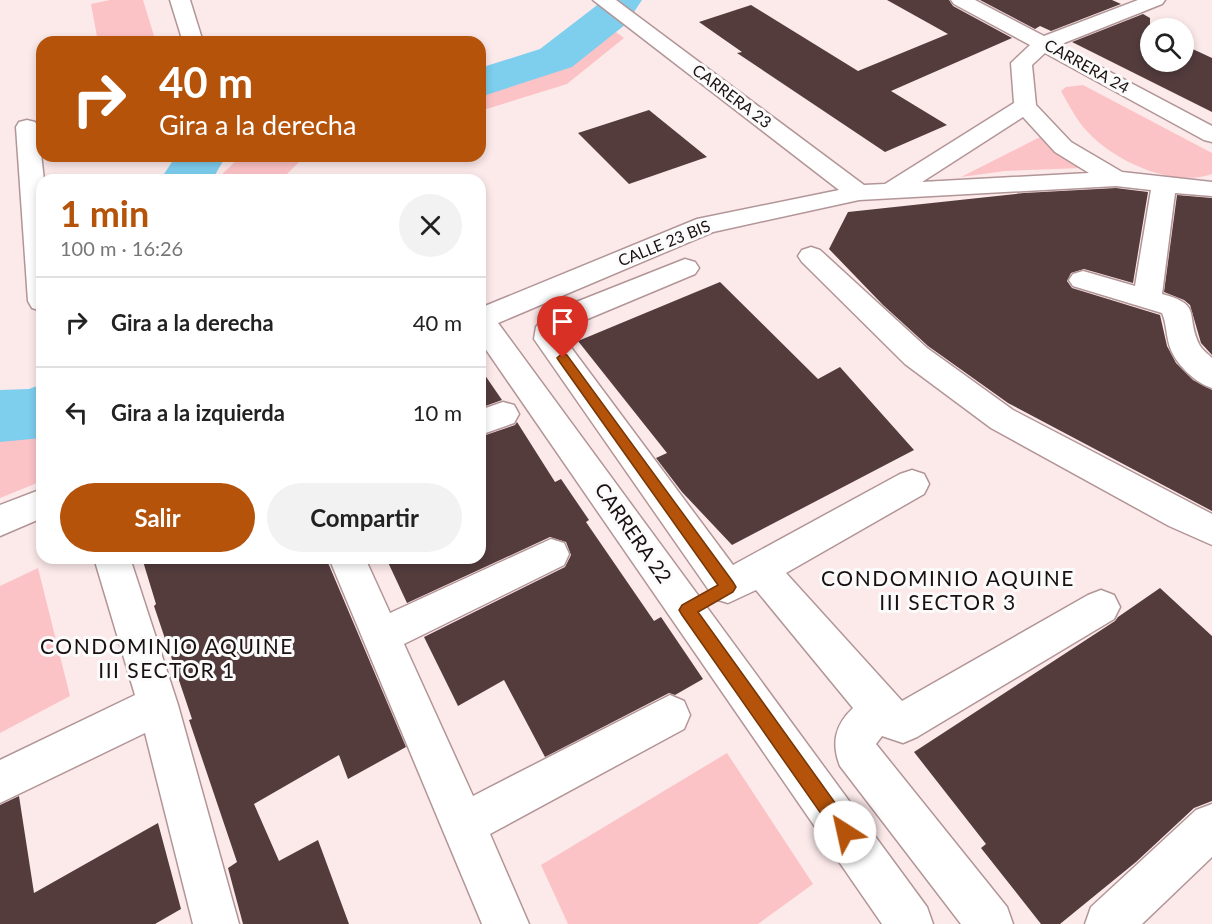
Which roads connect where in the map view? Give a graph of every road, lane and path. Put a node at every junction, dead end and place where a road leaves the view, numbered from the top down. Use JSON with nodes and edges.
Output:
{"nodes":[{"id":1,"x":180,"y":0,"type":"edge"},
{"id":2,"x":603,"y":0,"type":"edge"},
{"id":3,"x":962,"y":0,"type":"edge"},
{"id":4,"x":1155,"y":0,"type":"edge"},
{"id":5,"x":191,"y":36,"type":"edge"},
{"id":6,"x":1045,"y":43,"type":"junction"},
{"id":7,"x":1092,"y":69,"type":"junction"},
{"id":8,"x":1037,"y":74,"type":"junction"},
{"id":9,"x":1025,"y":106,"type":"junction"},
{"id":10,"x":26,"y":127,"type":"edge"},
{"id":11,"x":1212,"y":135,"type":"edge"},
{"id":12,"x":1116,"y":179,"type":"junction"},
{"id":13,"x":1164,"y":185,"type":"junction"},
{"id":14,"x":1212,"y":189,"type":"edge"},
{"id":15,"x":893,"y":190,"type":"junction"},
{"id":16,"x":859,"y":193,"type":"junction"},
{"id":17,"x":36,"y":236,"type":"edge"},
{"id":18,"x":811,"y":256,"type":"dead end"},
{"id":19,"x":685,"y":268,"type":"dead end"},
{"id":20,"x":1083,"y":280,"type":"dead end"},
{"id":21,"x":1147,"y":298,"type":"junction"},
{"id":22,"x":486,"y":317,"type":"edge"},
{"id":23,"x":486,"y":327,"type":"edge"},
{"id":24,"x":1212,"y":377,"type":"edge"},
{"id":25,"x":912,"y":484,"type":"dead end"},
{"id":26,"x":36,"y":506,"type":"edge"},
{"id":27,"x":0,"y":521,"type":"edge"},
{"id":28,"x":1212,"y":530,"type":"edge"},
{"id":29,"x":551,"y":554,"type":"dead end"},
{"id":30,"x":114,"y":564,"type":"edge"},
{"id":31,"x":350,"y":564,"type":"edge"},
{"id":32,"x":760,"y":569,"type":"junction"},
{"id":33,"x":728,"y":587,"type":"junction"},
{"id":34,"x":1101,"y":607,"type":"dead end"},
{"id":35,"x":687,"y":610,"type":"junction"},
{"id":36,"x":381,"y":636,"type":"junction"},
{"id":37,"x":158,"y":705,"type":"junction"},
{"id":38,"x":881,"y":710,"type":"junction"},
{"id":39,"x":670,"y":715,"type":"dead end"},
{"id":40,"x":0,"y":782,"type":"edge"},
{"id":41,"x":463,"y":825,"type":"junction"},
{"id":42,"x":1212,"y":826,"type":"edge"},
{"id":43,"x":216,"y":924,"type":"edge"},
{"id":44,"x":506,"y":924,"type":"edge"},
{"id":45,"x":910,"y":924,"type":"edge"},
{"id":46,"x":990,"y":924,"type":"edge"},
{"id":47,"x":1108,"y":924,"type":"edge"}],
"edges":[{"from":1,"to":5,"type":"street"},
{"from":2,"to":16,"type":"street","name":"CARRERA 23"},
{"from":3,"to":6,"type":"street","name":"CARRERA 24"},
{"from":4,"to":6,"type":"street"},
{"from":6,"to":7,"type":"street","name":"CARRERA 24"},
{"from":6,"to":8,"type":"street"},
{"from":7,"to":8,"type":"street"},
{"from":7,"to":11,"type":"street","name":"CARRERA 24"},
{"from":8,"to":9,"type":"street"},
{"from":9,"to":12,"type":"street"},
{"from":9,"to":15,"type":"street","name":"CALLE 23 BIS"},
{"from":10,"to":17,"type":"street"},
{"from":12,"to":13,"type":"street"},
{"from":12,"to":15,"type":"street","name":"CALLE 23 BIS"},
{"from":13,"to":14,"type":"street"},
{"from":13,"to":21,"type":"street"},
{"from":15,"to":16,"type":"street","name":"CALLE 23 BIS"},
{"from":16,"to":22,"type":"street","name":"CALLE 23 BIS"},
{"from":18,"to":28,"type":"street"},
{"from":19,"to":33,"type":"street"},
{"from":20,"to":21,"type":"street"},
{"from":21,"to":24,"type":"street"},
{"from":23,"to":35,"type":"street","name":"CARRERA 22"},
{"from":25,"to":32,"type":"street"},
{"from":26,"to":27,"type":"street"},
{"from":29,"to":36,"type":"street"},
{"from":30,"to":37,"type":"street"},
{"from":31,"to":36,"type":"street"},
{"from":32,"to":33,"type":"street"},
{"from":32,"to":38,"type":"street"},
{"from":33,"to":35,"type":"street"},
{"from":34,"to":38,"type":"street"},
{"from":35,"to":45,"type":"street","name":"CARRERA 22"},
{"from":36,"to":41,"type":"street"},
{"from":37,"to":40,"type":"street"},
{"from":37,"to":43,"type":"street"},
{"from":38,"to":46,"type":"street"},
{"from":39,"to":41,"type":"street"},
{"from":41,"to":44,"type":"street"},
{"from":42,"to":47,"type":"street"}]}
